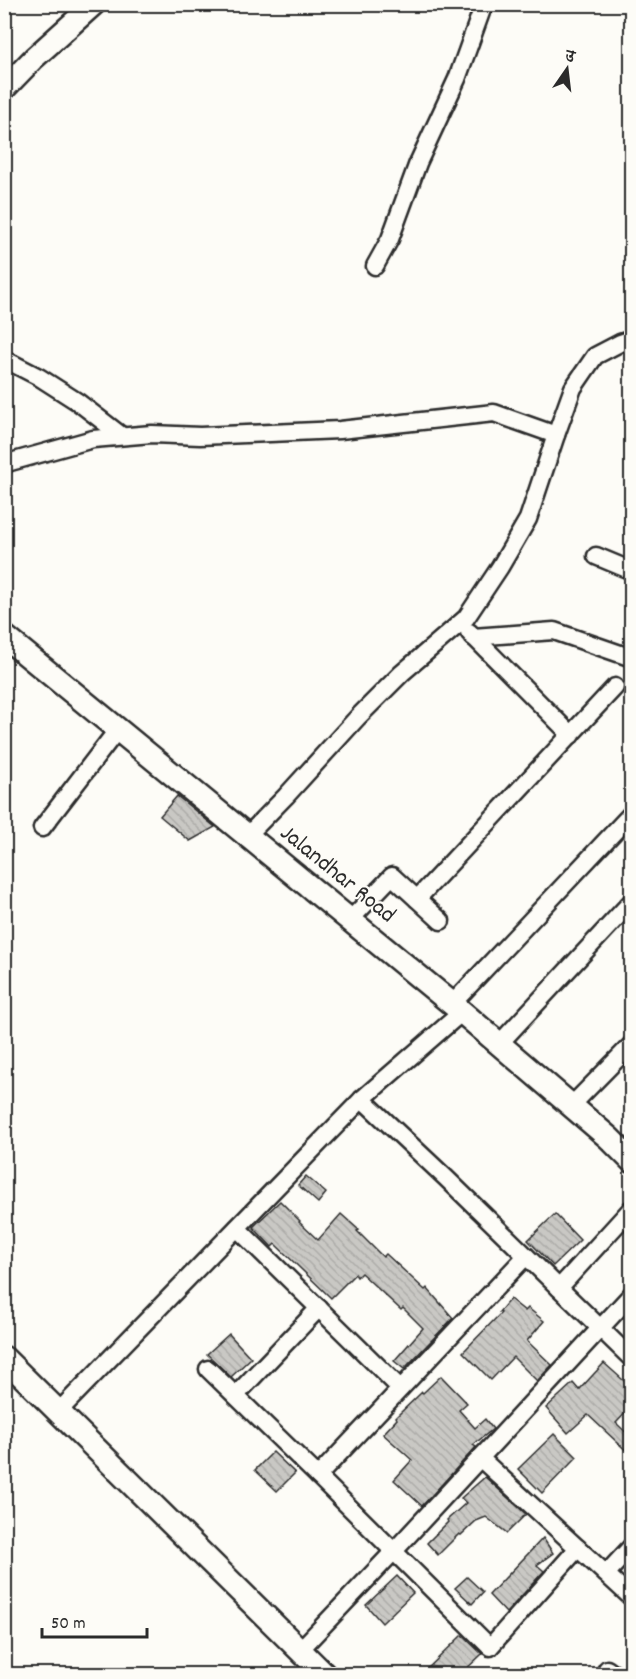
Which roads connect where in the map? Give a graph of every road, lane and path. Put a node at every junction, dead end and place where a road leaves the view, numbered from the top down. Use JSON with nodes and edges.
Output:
{"nodes":[{"id":1,"x":94,"y":4,"type":"edge"},
{"id":2,"x":484,"y":4,"type":"edge"},
{"id":3,"x":4,"y":89,"type":"edge"},
{"id":4,"x":375,"y":266,"type":"dead end"},
{"id":5,"x":632,"y":339,"type":"edge"},
{"id":6,"x":4,"y":359,"type":"edge"},
{"id":7,"x":556,"y":435,"type":"junction"},
{"id":8,"x":122,"y":436,"type":"junction"},
{"id":9,"x":4,"y":466,"type":"edge"},
{"id":10,"x":596,"y":556,"type":"dead end"},
{"id":11,"x":632,"y":571,"type":"edge"},
{"id":12,"x":460,"y":623,"type":"junction"},
{"id":13,"x":4,"y":636,"type":"edge"},
{"id":14,"x":473,"y":637,"type":"junction"},
{"id":15,"x":632,"y":658,"type":"edge"},
{"id":16,"x":615,"y":687,"type":"dead end"},
{"id":17,"x":118,"y":729,"type":"junction"},
{"id":18,"x":571,"y":735,"type":"junction"},
{"id":19,"x":628,"y":822,"type":"edge"},
{"id":20,"x":42,"y":828,"type":"dead end"},
{"id":21,"x":247,"y":836,"type":"junction"},
{"id":22,"x":417,"y":899,"type":"junction"},
{"id":23,"x":632,"y":901,"type":"edge"},
{"id":24,"x":350,"y":920,"type":"junction"},
{"id":25,"x":441,"y":921,"type":"dead end"},
{"id":26,"x":457,"y":1008,"type":"junction"},
{"id":27,"x":499,"y":1044,"type":"junction"},
{"id":28,"x":632,"y":1044,"type":"edge"},
{"id":29,"x":362,"y":1099,"type":"junction"},
{"id":30,"x":572,"y":1106,"type":"junction"},
{"id":31,"x":632,"y":1161,"type":"edge"},
{"id":32,"x":632,"y":1208,"type":"edge"},
{"id":33,"x":237,"y":1228,"type":"junction"},
{"id":34,"x":526,"y":1256,"type":"junction"},
{"id":35,"x":559,"y":1288,"type":"junction"},
{"id":36,"x":632,"y":1294,"type":"edge"},
{"id":37,"x":318,"y":1308,"type":"junction"},
{"id":38,"x":600,"y":1328,"type":"junction"},
{"id":39,"x":4,"y":1358,"type":"edge"},
{"id":40,"x":632,"y":1359,"type":"edge"},
{"id":41,"x":208,"y":1369,"type":"dead end"},
{"id":42,"x":400,"y":1389,"type":"junction"},
{"id":43,"x":236,"y":1395,"type":"junction"},
{"id":44,"x":59,"y":1411,"type":"junction"},
{"id":45,"x":480,"y":1458,"type":"junction"},
{"id":46,"x":318,"y":1476,"type":"junction"},
{"id":47,"x":632,"y":1546,"type":"edge"},
{"id":48,"x":578,"y":1548,"type":"junction"},
{"id":49,"x":394,"y":1551,"type":"junction"},
{"id":50,"x":606,"y":1574,"type":"junction"},
{"id":51,"x":632,"y":1598,"type":"edge"},
{"id":52,"x":300,"y":1650,"type":"junction"},
{"id":53,"x":324,"y":1674,"type":"edge"}],
"edges":[{"from":1,"to":3,"type":"street"},
{"from":2,"to":4,"type":"street"},
{"from":5,"to":7,"type":"street"},
{"from":6,"to":8,"type":"street"},
{"from":7,"to":8,"type":"street"},
{"from":7,"to":12,"type":"street"},
{"from":8,"to":9,"type":"street"},
{"from":10,"to":11,"type":"street"},
{"from":12,"to":14,"type":"street"},
{"from":12,"to":21,"type":"street"},
{"from":13,"to":17,"type":"main road","name":"Jalandhar Road"},
{"from":14,"to":15,"type":"street"},
{"from":14,"to":18,"type":"street"},
{"from":16,"to":18,"type":"street"},
{"from":17,"to":20,"type":"street"},
{"from":17,"to":21,"type":"main road","name":"Jalandhar Road"},
{"from":18,"to":22,"type":"street"},
{"from":19,"to":26,"type":"street"},
{"from":21,"to":24,"type":"main road","name":"Jalandhar Road"},
{"from":22,"to":24,"type":"street"},
{"from":22,"to":25,"type":"street"},
{"from":23,"to":27,"type":"street"},
{"from":24,"to":26,"type":"main road","name":"Jalandhar Road"},
{"from":26,"to":27,"type":"main road","name":"Jalandhar Road"},
{"from":26,"to":29,"type":"street"},
{"from":27,"to":30,"type":"main road","name":"Jalandhar Road"},
{"from":28,"to":30,"type":"street"},
{"from":29,"to":33,"type":"street"},
{"from":29,"to":34,"type":"street"},
{"from":30,"to":31,"type":"main road","name":"Jalandhar Road"},
{"from":32,"to":35,"type":"street"},
{"from":33,"to":37,"type":"street"},
{"from":33,"to":44,"type":"street"},
{"from":34,"to":35,"type":"street"},
{"from":34,"to":42,"type":"street"},
{"from":35,"to":38,"type":"street"},
{"from":36,"to":38,"type":"street"},
{"from":37,"to":42,"type":"street"},
{"from":37,"to":43,"type":"street"},
{"from":38,"to":40,"type":"street"},
{"from":38,"to":45,"type":"street"},
{"from":39,"to":44,"type":"main road"},
{"from":41,"to":43,"type":"street"},
{"from":42,"to":46,"type":"street"},
{"from":43,"to":46,"type":"street"},
{"from":44,"to":52,"type":"main road"},
{"from":45,"to":48,"type":"street"},
{"from":45,"to":49,"type":"street"},
{"from":46,"to":49,"type":"street"},
{"from":47,"to":50,"type":"street"},
{"from":48,"to":49,"type":"street"},
{"from":48,"to":50,"type":"street"},
{"from":49,"to":52,"type":"street"},
{"from":50,"to":51,"type":"street"},
{"from":52,"to":53,"type":"main road"}]}
